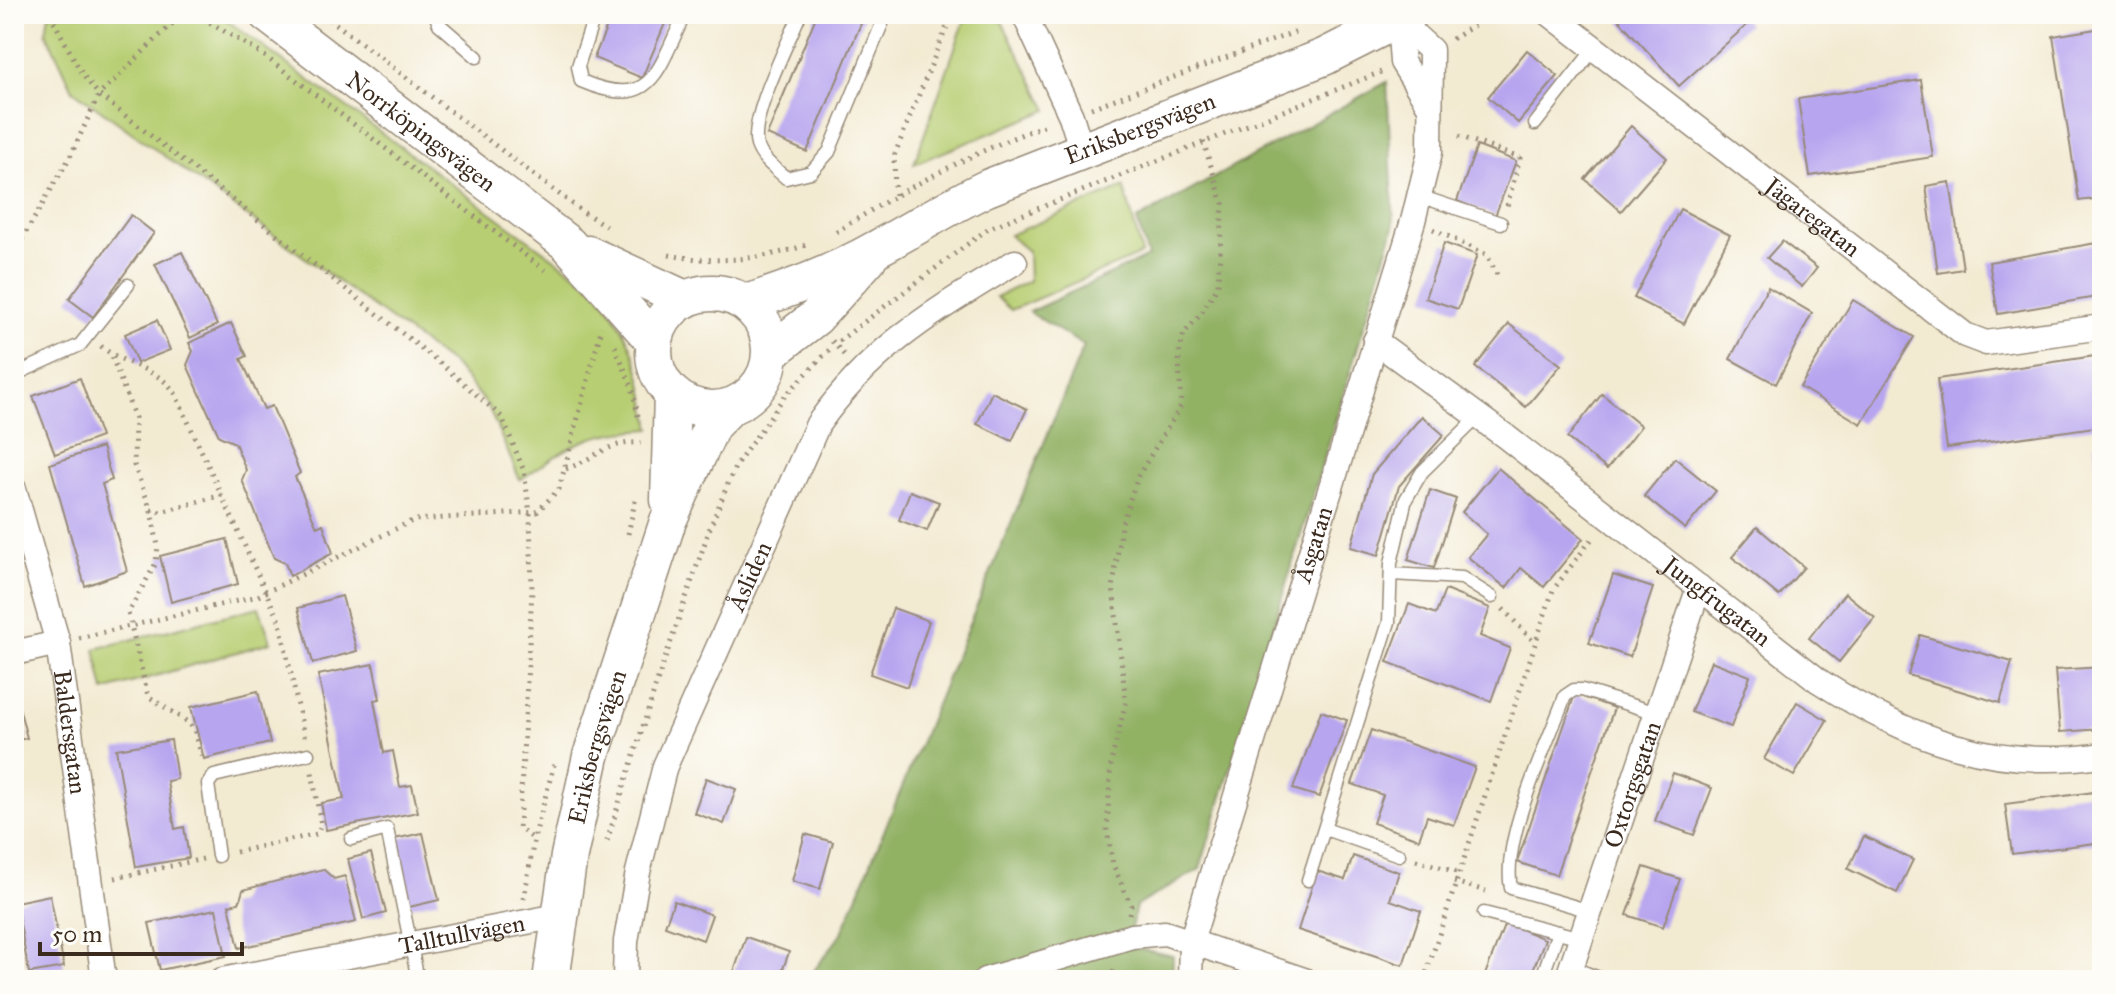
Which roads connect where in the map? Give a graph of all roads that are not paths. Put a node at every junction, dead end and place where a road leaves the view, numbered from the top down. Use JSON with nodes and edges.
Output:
{"nodes":[{"id":1,"x":435,"y":14,"type":"edge"},
{"id":2,"x":595,"y":14,"type":"edge"},
{"id":3,"x":685,"y":14,"type":"edge"},
{"id":4,"x":800,"y":14,"type":"edge"},
{"id":5,"x":886,"y":14,"type":"edge"},
{"id":6,"x":1024,"y":14,"type":"edge"},
{"id":7,"x":267,"y":16,"type":"edge"},
{"id":8,"x":1404,"y":17,"type":"edge"},
{"id":9,"x":1563,"y":18,"type":"edge"},
{"id":10,"x":1594,"y":49,"type":"junction"},
{"id":11,"x":477,"y":57,"type":"dead end"},
{"id":12,"x":1535,"y":124,"type":"dead end"},
{"id":13,"x":1082,"y":151,"type":"junction"},
{"id":14,"x":1419,"y":196,"type":"junction"},
{"id":15,"x":1501,"y":223,"type":"road end"},
{"id":16,"x":877,"y":249,"type":"junction"},
{"id":17,"x":560,"y":260,"type":"junction"},
{"id":18,"x":1015,"y":262,"type":"dead end"},
{"id":19,"x":128,"y":285,"type":"dead end"},
{"id":20,"x":685,"y":299,"type":"junction"},
{"id":21,"x":746,"y":303,"type":"junction"},
{"id":22,"x":2102,"y":327,"type":"edge"},
{"id":23,"x":653,"y":340,"type":"junction"},
{"id":24,"x":1375,"y":341,"type":"junction"},
{"id":25,"x":771,"y":352,"type":"junction"},
{"id":26,"x":14,"y":375,"type":"edge"},
{"id":27,"x":672,"y":394,"type":"junction"},
{"id":28,"x":730,"y":407,"type":"junction"},
{"id":29,"x":1479,"y":416,"type":"junction"},
{"id":30,"x":14,"y":489,"type":"edge"},
{"id":31,"x":668,"y":521,"type":"junction"},
{"id":32,"x":1391,"y":574,"type":"junction"},
{"id":33,"x":1699,"y":587,"type":"junction"},
{"id":34,"x":1492,"y":597,"type":"road end"},
{"id":35,"x":58,"y":643,"type":"junction"},
{"id":36,"x":14,"y":653,"type":"edge"},
{"id":37,"x":1656,"y":713,"type":"junction"},
{"id":38,"x":308,"y":754,"type":"road end"},
{"id":39,"x":2102,"y":755,"type":"edge"},
{"id":40,"x":1325,"y":829,"type":"junction"},
{"id":41,"x":351,"y":839,"type":"dead end"},
{"id":42,"x":1399,"y":855,"type":"road end"},
{"id":43,"x":218,"y":856,"type":"road end"},
{"id":44,"x":1308,"y":880,"type":"dead end"},
{"id":45,"x":1590,"y":911,"type":"junction"},
{"id":46,"x":1484,"y":913,"type":"dead end"},
{"id":47,"x":558,"y":916,"type":"junction"},
{"id":48,"x":1569,"y":935,"type":"junction"},
{"id":49,"x":411,"y":942,"type":"junction"},
{"id":50,"x":1191,"y":942,"type":"junction"},
{"id":51,"x":1569,"y":974,"type":"edge"},
{"id":52,"x":104,"y":980,"type":"edge"},
{"id":53,"x":222,"y":980,"type":"edge"},
{"id":54,"x":418,"y":980,"type":"edge"},
{"id":55,"x":551,"y":980,"type":"edge"},
{"id":56,"x":625,"y":980,"type":"edge"},
{"id":57,"x":985,"y":980,"type":"edge"},
{"id":58,"x":1190,"y":980,"type":"edge"},
{"id":59,"x":1304,"y":980,"type":"edge"},
{"id":60,"x":1541,"y":980,"type":"edge"},
{"id":61,"x":1604,"y":980,"type":"edge"}],
"edges":[{"from":1,"to":11,"type":"lane"},
{"from":2,"to":3,"type":"lane"},
{"from":4,"to":5,"type":"lane"},
{"from":6,"to":13,"type":"street"},
{"from":7,"to":17,"type":"main road","name":"Norrköpingsvägen"},
{"from":8,"to":13,"type":"main road","name":"Eriksbergsvägen"},
{"from":8,"to":14,"type":"street","name":"Åsgatan"},
{"from":9,"to":10,"type":"street","name":"Jägaregatan"},
{"from":10,"to":12,"type":"lane"},
{"from":10,"to":22,"type":"street","name":"Jägaregatan"},
{"from":13,"to":16,"type":"main road","name":"Eriksbergsvägen"},
{"from":14,"to":15,"type":"lane"},
{"from":14,"to":24,"type":"street","name":"Åsgatan"},
{"from":16,"to":21,"type":"main road","name":"Eriksbergsvägen"},
{"from":16,"to":25,"type":"main road","name":"Eriksbergsvägen"},
{"from":17,"to":20,"type":"main road","name":"Norrköpingsvägen"},
{"from":17,"to":23,"type":"main road","name":"Norrköpingsvägen"},
{"from":18,"to":56,"type":"street","name":"Åsliden"},
{"from":19,"to":26,"type":"lane"},
{"from":20,"to":21,"type":"main road"},
{"from":20,"to":23,"type":"main road"},
{"from":21,"to":25,"type":"main road"},
{"from":23,"to":27,"type":"main road"},
{"from":24,"to":29,"type":"street","name":"Jungfrugatan"},
{"from":24,"to":50,"type":"street","name":"Åsgatan"},
{"from":25,"to":28,"type":"main road"},
{"from":27,"to":28,"type":"main road"},
{"from":27,"to":31,"type":"main road","name":"Eriksbergsvägen"},
{"from":28,"to":31,"type":"main road","name":"Eriksbergsvägen"},
{"from":29,"to":32,"type":"lane"},
{"from":29,"to":33,"type":"street","name":"Jungfrugatan"},
{"from":30,"to":35,"type":"street","name":"Baldersgatan"},
{"from":31,"to":47,"type":"main road","name":"Eriksbergsvägen"},
{"from":32,"to":34,"type":"lane"},
{"from":32,"to":40,"type":"lane"},
{"from":33,"to":37,"type":"street","name":"Oxtorgsgatan"},
{"from":33,"to":39,"type":"street","name":"Jungfrugatan"},
{"from":35,"to":36,"type":"street"},
{"from":35,"to":52,"type":"street","name":"Baldersgatan"},
{"from":37,"to":45,"type":"street","name":"Oxtorgsgatan"},
{"from":37,"to":45,"type":"lane"},
{"from":38,"to":43,"type":"lane"},
{"from":40,"to":42,"type":"lane"},
{"from":40,"to":44,"type":"lane"},
{"from":41,"to":49,"type":"lane"},
{"from":45,"to":48,"type":"street","name":"Oxtorgsgatan"},
{"from":46,"to":48,"type":"lane"},
{"from":47,"to":49,"type":"street","name":"Talltullvägen"},
{"from":47,"to":55,"type":"main road","name":"Eriksbergsvägen"},
{"from":48,"to":51,"type":"street","name":"Oxtorgsgatan"},
{"from":48,"to":60,"type":"lane"},
{"from":49,"to":53,"type":"street","name":"Talltullvägen"},
{"from":49,"to":54,"type":"lane"},
{"from":50,"to":57,"type":"street"},
{"from":50,"to":58,"type":"street","name":"Åsgatan"},
{"from":50,"to":59,"type":"street"},
{"from":51,"to":61,"type":"lane"}]}
